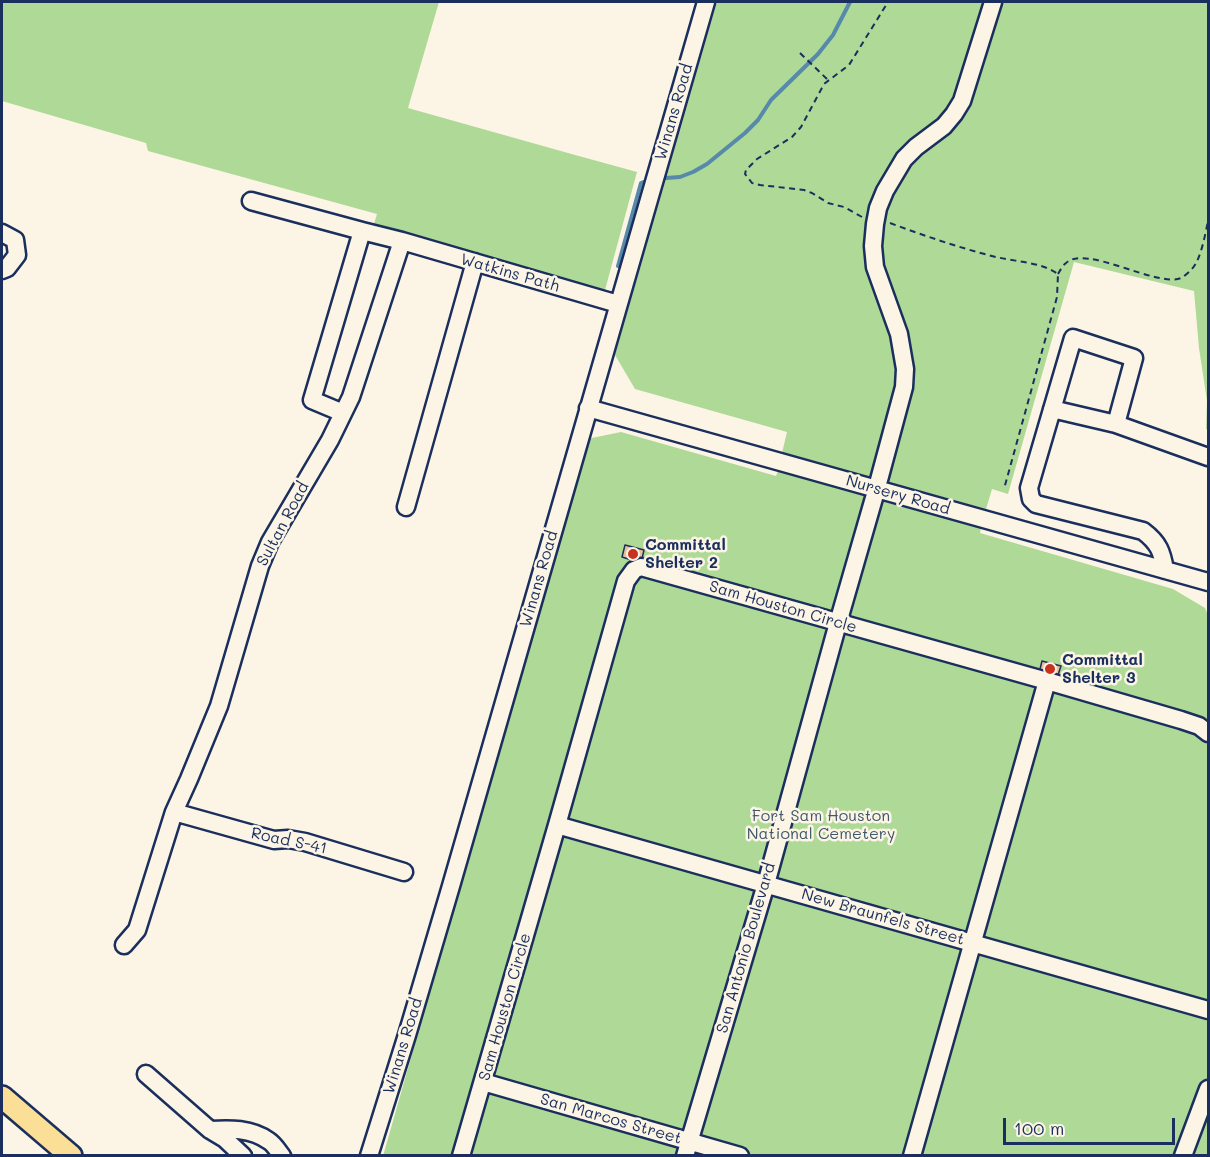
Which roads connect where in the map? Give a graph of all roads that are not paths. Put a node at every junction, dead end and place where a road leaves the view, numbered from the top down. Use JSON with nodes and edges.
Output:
{"nodes":[{"id":1,"x":706,"y":2,"type":"edge"},
{"id":2,"x":993,"y":2,"type":"edge"},
{"id":3,"x":251,"y":201,"type":"dead end"},
{"id":4,"x":362,"y":231,"type":"junction"},
{"id":5,"x":2,"y":233,"type":"edge"},
{"id":6,"x":402,"y":241,"type":"junction"},
{"id":7,"x":475,"y":262,"type":"junction"},
{"id":8,"x":2,"y":270,"type":"edge"},
{"id":9,"x":618,"y":304,"type":"junction"},
{"id":10,"x":588,"y":408,"type":"junction"},
{"id":11,"x":1052,"y":409,"type":"junction"},
{"id":12,"x":343,"y":412,"type":"junction"},
{"id":13,"x":1116,"y":424,"type":"junction"},
{"id":14,"x":1209,"y":457,"type":"edge"},
{"id":15,"x":879,"y":480,"type":"dead end"},
{"id":16,"x":874,"y":498,"type":"dead end"},
{"id":17,"x":406,"y":507,"type":"dead end"},
{"id":18,"x":1166,"y":570,"type":"junction"},
{"id":19,"x":1209,"y":582,"type":"edge"},
{"id":20,"x":838,"y":623,"type":"junction"},
{"id":21,"x":1047,"y":681,"type":"junction"},
{"id":22,"x":1209,"y":733,"type":"edge"},
{"id":23,"x":174,"y":812,"type":"junction"},
{"id":24,"x":557,"y":825,"type":"junction"},
{"id":25,"x":404,"y":872,"type":"dead end"},
{"id":26,"x":766,"y":884,"type":"junction"},
{"id":27,"x":973,"y":942,"type":"junction"},
{"id":28,"x":124,"y":945,"type":"dead end"},
{"id":29,"x":1209,"y":1010,"type":"edge"},
{"id":30,"x":146,"y":1074,"type":"dead end"},
{"id":31,"x":483,"y":1082,"type":"junction"},
{"id":32,"x":1209,"y":1089,"type":"edge"},
{"id":33,"x":2,"y":1097,"type":"edge"},
{"id":34,"x":210,"y":1130,"type":"junction"},
{"id":35,"x":687,"y":1148,"type":"edge"},
{"id":36,"x":62,"y":1152,"type":"edge"},
{"id":37,"x":243,"y":1155,"type":"edge"},
{"id":38,"x":282,"y":1155,"type":"edge"},
{"id":39,"x":369,"y":1155,"type":"edge"},
{"id":40,"x":461,"y":1155,"type":"edge"},
{"id":41,"x":740,"y":1155,"type":"edge"},
{"id":42,"x":912,"y":1155,"type":"edge"},
{"id":43,"x":1183,"y":1155,"type":"edge"}],
"edges":[{"from":1,"to":9,"type":"street","name":"Winans Road"},
{"from":2,"to":15,"type":"street"},
{"from":3,"to":4,"type":"street","name":"Watkins Path"},
{"from":4,"to":6,"type":"street","name":"Watkins Path"},
{"from":4,"to":12,"type":"street"},
{"from":5,"to":8,"type":"street"},
{"from":6,"to":7,"type":"street","name":"Watkins Path"},
{"from":6,"to":12,"type":"street","name":"Sultan Road"},
{"from":7,"to":9,"type":"street","name":"Watkins Path"},
{"from":7,"to":17,"type":"street"},
{"from":9,"to":10,"type":"street","name":"Winans Road"},
{"from":10,"to":18,"type":"street","name":"Nursery Road"},
{"from":10,"to":39,"type":"street","name":"Winans Road"},
{"from":11,"to":13,"type":"street"},
{"from":11,"to":13,"type":"street"},
{"from":11,"to":18,"type":"street"},
{"from":12,"to":23,"type":"street","name":"Sultan Road"},
{"from":13,"to":14,"type":"street"},
{"from":16,"to":20,"type":"street","name":"San Antonio Boulevard"},
{"from":18,"to":19,"type":"street","name":"Nursery Road"},
{"from":20,"to":21,"type":"street","name":"Sam Houston Circle"},
{"from":20,"to":24,"type":"street","name":"Sam Houston Circle"},
{"from":20,"to":26,"type":"street","name":"San Antonio Boulevard"},
{"from":21,"to":22,"type":"street","name":"Sam Houston Circle"},
{"from":21,"to":27,"type":"street"},
{"from":23,"to":25,"type":"street","name":"Road S-41"},
{"from":23,"to":28,"type":"street","name":"Sultan Road"},
{"from":24,"to":26,"type":"street","name":"New Braunfels Street"},
{"from":24,"to":31,"type":"street","name":"Sam Houston Circle"},
{"from":26,"to":27,"type":"street","name":"New Braunfels Street"},
{"from":26,"to":35,"type":"street","name":"San Antonio Boulevard"},
{"from":27,"to":29,"type":"street","name":"New Braunfels Street"},
{"from":27,"to":42,"type":"street"},
{"from":30,"to":34,"type":"street"},
{"from":31,"to":35,"type":"street","name":"San Marcos Street"},
{"from":31,"to":40,"type":"street","name":"Sam Houston Circle"},
{"from":32,"to":43,"type":"street"},
{"from":33,"to":36,"type":"main road"},
{"from":34,"to":37,"type":"street"},
{"from":34,"to":38,"type":"street"},
{"from":35,"to":41,"type":"street","name":"San Marcos Street"}]}
